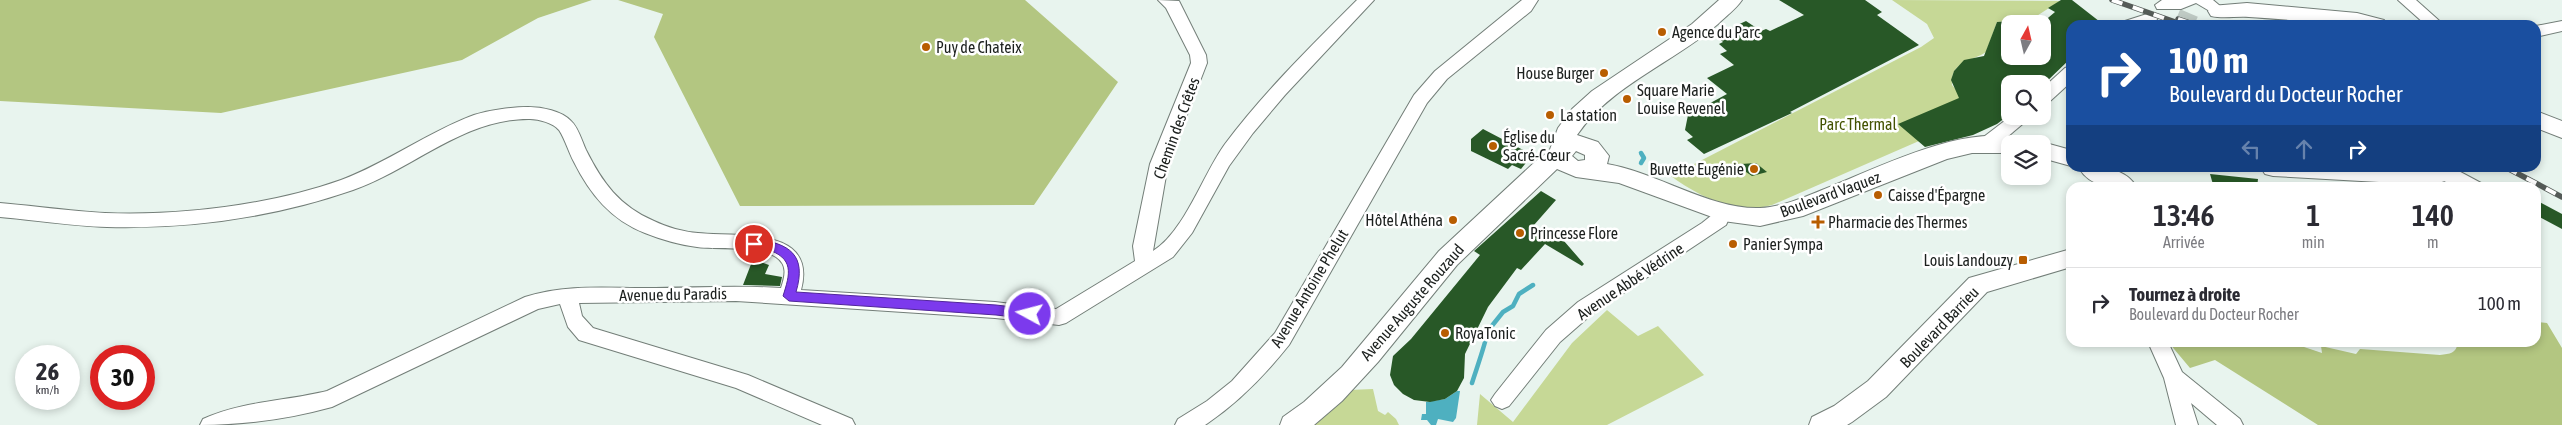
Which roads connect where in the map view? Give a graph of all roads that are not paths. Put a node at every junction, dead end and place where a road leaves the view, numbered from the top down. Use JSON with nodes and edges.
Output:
{"nodes":[{"id":1,"x":1166,"y":0,"type":"edge"},
{"id":2,"x":1366,"y":0,"type":"edge"},
{"id":3,"x":1530,"y":0,"type":"edge"},
{"id":4,"x":1732,"y":0,"type":"edge"},
{"id":5,"x":2406,"y":0,"type":"edge"},
{"id":6,"x":2186,"y":2,"type":"edge"},
{"id":7,"x":2163,"y":5,"type":"dead end"},
{"id":8,"x":2210,"y":6,"type":"edge"},
{"id":9,"x":2150,"y":18,"type":"dead end"},
{"id":10,"x":2145,"y":20,"type":"edge"},
{"id":11,"x":2228,"y":20,"type":"edge"},
{"id":12,"x":2357,"y":20,"type":"edge"},
{"id":13,"x":2430,"y":20,"type":"edge"},
{"id":14,"x":2562,"y":26,"type":"edge"},
{"id":15,"x":2541,"y":31,"type":"edge"},
{"id":16,"x":2066,"y":77,"type":"edge"},
{"id":17,"x":2051,"y":91,"type":"edge"},
{"id":18,"x":2541,"y":121,"type":"edge"},
{"id":19,"x":2011,"y":125,"type":"edge"},
{"id":20,"x":2562,"y":130,"type":"edge"},
{"id":21,"x":1986,"y":144,"type":"junction"},
{"id":22,"x":2001,"y":145,"type":"edge"},
{"id":23,"x":2051,"y":152,"type":"edge"},
{"id":24,"x":1580,"y":157,"type":"junction"},
{"id":25,"x":2066,"y":157,"type":"edge"},
{"id":26,"x":2344,"y":172,"type":"edge"},
{"id":27,"x":2438,"y":172,"type":"edge"},
{"id":28,"x":2446,"y":172,"type":"edge"},
{"id":29,"x":2464,"y":182,"type":"edge"},
{"id":30,"x":0,"y":210,"type":"edge"},
{"id":31,"x":1723,"y":212,"type":"junction"},
{"id":32,"x":2066,"y":259,"type":"edge"},
{"id":33,"x":1145,"y":264,"type":"junction"},
{"id":34,"x":569,"y":295,"type":"junction"},
{"id":35,"x":789,"y":296,"type":"junction"},
{"id":36,"x":2160,"y":347,"type":"edge"},
{"id":37,"x":2174,"y":378,"type":"junction"},
{"id":38,"x":1502,"y":400,"type":"dead end"},
{"id":39,"x":211,"y":425,"type":"edge"},
{"id":40,"x":844,"y":425,"type":"edge"},
{"id":41,"x":1186,"y":425,"type":"edge"},
{"id":42,"x":1293,"y":425,"type":"edge"},
{"id":43,"x":1822,"y":425,"type":"edge"},
{"id":44,"x":2187,"y":425,"type":"edge"},
{"id":45,"x":2232,"y":425,"type":"edge"}],
"edges":[{"from":1,"to":33,"type":"street","name":"Chemin des Crêtes"},
{"from":2,"to":33,"type":"street"},
{"from":3,"to":41,"type":"street","name":"Avenue Antoine Phelut"},
{"from":4,"to":24,"type":"main road"},
{"from":5,"to":13,"type":"street"},
{"from":6,"to":7,"type":"street"},
{"from":8,"to":11,"type":"main road"},
{"from":8,"to":12,"type":"main road"},
{"from":9,"to":10,"type":"street"},
{"from":14,"to":15,"type":"street"},
{"from":16,"to":17,"type":"street"},
{"from":18,"to":20,"type":"main road"},
{"from":19,"to":21,"type":"street"},
{"from":21,"to":22,"type":"main road","name":"Boulevard Vaquez"},
{"from":21,"to":31,"type":"main road","name":"Boulevard Vaquez"},
{"from":23,"to":25,"type":"main road"},
{"from":24,"to":31,"type":"main road","name":"Boulevard Vaquez"},
{"from":24,"to":42,"type":"main road","name":"Avenue Auguste Rouzaud"},
{"from":26,"to":27,"type":"main road"},
{"from":28,"to":29,"type":"street"},
{"from":30,"to":35,"type":"street"},
{"from":31,"to":38,"type":"street","name":"Avenue Abbé Védrine"},
{"from":32,"to":43,"type":"main road","name":"Boulevard Barrieu"},
{"from":33,"to":35,"type":"street","name":"Avenue du Paradis"},
{"from":34,"to":35,"type":"street","name":"Avenue du Paradis"},
{"from":34,"to":39,"type":"street","name":"Avenue du Paradis"},
{"from":34,"to":40,"type":"street"},
{"from":36,"to":37,"type":"street"},
{"from":37,"to":44,"type":"street"},
{"from":37,"to":45,"type":"street"}]}
